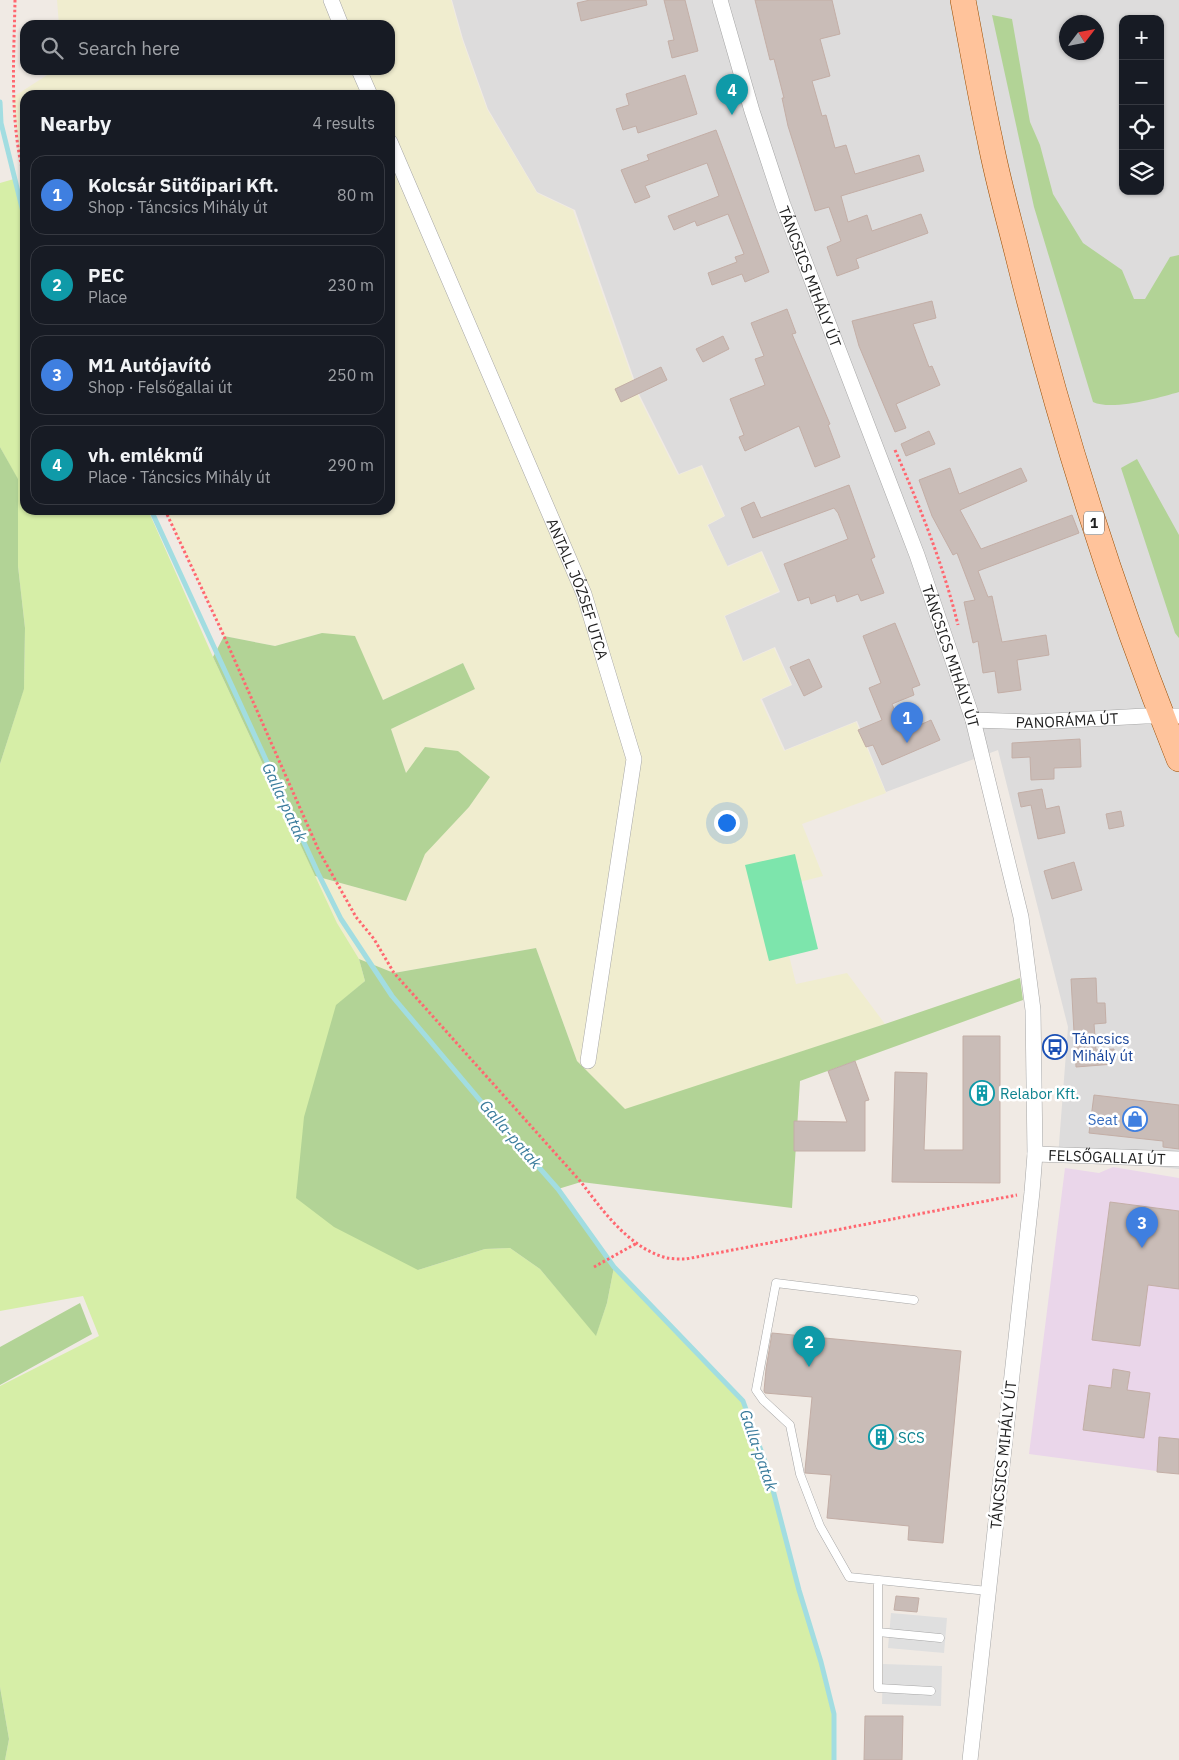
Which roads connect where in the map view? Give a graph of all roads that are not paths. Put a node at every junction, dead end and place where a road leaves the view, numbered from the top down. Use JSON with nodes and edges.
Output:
{"nodes":[{"id":1,"x":331,"y":0,"type":"edge"},
{"id":2,"x":720,"y":0,"type":"edge"},
{"id":3,"x":963,"y":0,"type":"edge"},
{"id":4,"x":339,"y":20,"type":"edge"},
{"id":5,"x":361,"y":75,"type":"edge"},
{"id":6,"x":368,"y":90,"type":"edge"},
{"id":7,"x":395,"y":154,"type":"edge"},
{"id":8,"x":1170,"y":716,"type":"edge"},
{"id":9,"x":973,"y":720,"type":"junction"},
{"id":10,"x":1179,"y":759,"type":"edge"},
{"id":11,"x":588,"y":1061,"type":"dead end"},
{"id":12,"x":1035,"y":1154,"type":"junction"},
{"id":13,"x":1179,"y":1160,"type":"edge"},
{"id":14,"x":914,"y":1300,"type":"dead end"},
{"id":15,"x":878,"y":1580,"type":"junction"},
{"id":16,"x":988,"y":1591,"type":"junction"},
{"id":17,"x":878,"y":1632,"type":"junction"},
{"id":18,"x":940,"y":1638,"type":"dead end"},
{"id":19,"x":931,"y":1691,"type":"dead end"},
{"id":20,"x":970,"y":1760,"type":"edge"}],
"edges":[{"from":1,"to":4,"type":"street"},
{"from":2,"to":9,"type":"street","name":"TÁNCSICS MIHÁLY ÚT"},
{"from":3,"to":8,"type":"main road","number":"1"},
{"from":5,"to":6,"type":"street"},
{"from":7,"to":11,"type":"street","name":"ANTALL JÓZSEF UTCA"},
{"from":8,"to":9,"type":"street","name":"PANORÁMA ÚT"},
{"from":8,"to":10,"type":"main road","number":"1"},
{"from":9,"to":12,"type":"street","name":"TÁNCSICS MIHÁLY ÚT"},
{"from":12,"to":13,"type":"street","name":"FELSŐGALLAI ÚT"},
{"from":12,"to":16,"type":"street","name":"TÁNCSICS MIHÁLY ÚT"},
{"from":14,"to":15,"type":"lane"},
{"from":15,"to":16,"type":"lane"},
{"from":15,"to":17,"type":"lane"},
{"from":16,"to":20,"type":"street","name":"TÁNCSICS MIHÁLY ÚT"},
{"from":17,"to":18,"type":"lane"},
{"from":17,"to":19,"type":"lane"}]}
